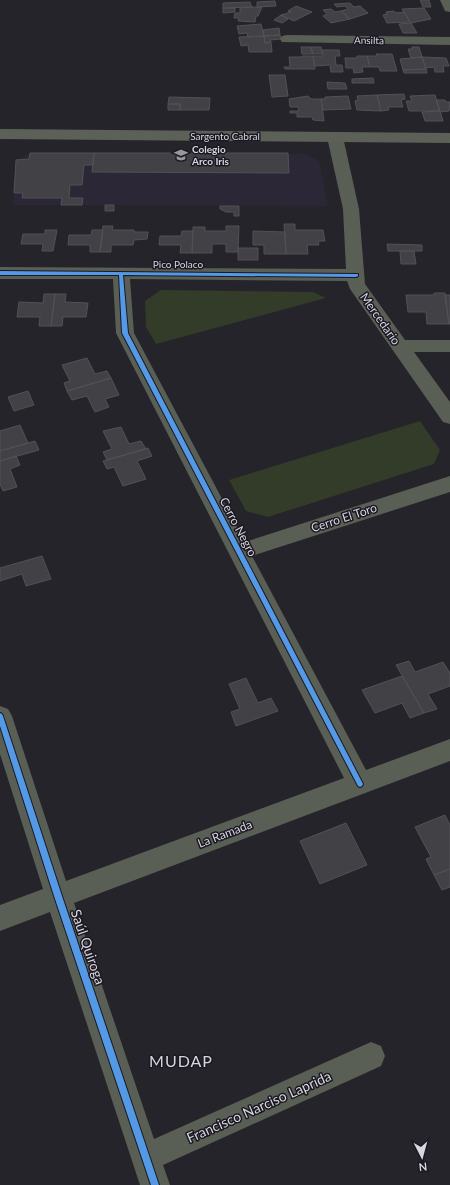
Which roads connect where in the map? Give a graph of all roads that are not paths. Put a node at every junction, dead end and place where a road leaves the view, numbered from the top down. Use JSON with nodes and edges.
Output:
{"nodes":[{"id":1,"x":447,"y":0,"type":"edge"},
{"id":2,"x":450,"y":8,"type":"edge"},
{"id":3,"x":288,"y":39,"type":"dead end"},
{"id":4,"x":450,"y":41,"type":"edge"},
{"id":5,"x":0,"y":134,"type":"edge"},
{"id":6,"x":335,"y":137,"type":"junction"},
{"id":7,"x":450,"y":138,"type":"edge"},
{"id":8,"x":0,"y":273,"type":"edge"},
{"id":9,"x":121,"y":274,"type":"junction"},
{"id":10,"x":356,"y":275,"type":"junction"},
{"id":11,"x":400,"y":346,"type":"junction"},
{"id":12,"x":450,"y":346,"type":"edge"},
{"id":13,"x":450,"y":417,"type":"edge"},
{"id":14,"x":450,"y":484,"type":"edge"},
{"id":15,"x":239,"y":552,"type":"junction"},
{"id":16,"x":0,"y":716,"type":"edge"},
{"id":17,"x":450,"y":750,"type":"edge"},
{"id":18,"x":360,"y":784,"type":"junction"},
{"id":19,"x":58,"y":896,"type":"junction"},
{"id":20,"x":0,"y":918,"type":"edge"},
{"id":21,"x":371,"y":1056,"type":"dead end"},
{"id":22,"x":146,"y":1158,"type":"junction"},
{"id":23,"x":155,"y":1185,"type":"edge"}],
"edges":[{"from":1,"to":2,"type":"street"},
{"from":3,"to":4,"type":"street","name":"Ansilta"},
{"from":5,"to":6,"type":"main road","name":"Sargento Cabral"},
{"from":6,"to":7,"type":"main road","name":"Sargento Cabral"},
{"from":6,"to":10,"type":"street","name":"Mercedario"},
{"from":8,"to":9,"type":"street","name":"Pico Polaco"},
{"from":9,"to":10,"type":"street","name":"Pico Polaco"},
{"from":9,"to":15,"type":"street","name":"Cerro Negro"},
{"from":10,"to":11,"type":"street","name":"Mercedario"},
{"from":11,"to":12,"type":"street"},
{"from":11,"to":13,"type":"street","name":"Mercedario"},
{"from":14,"to":15,"type":"street","name":"Cerro El Toro"},
{"from":15,"to":18,"type":"street","name":"Cerro Negro"},
{"from":16,"to":19,"type":"street","name":"Saúl Quiroga"},
{"from":17,"to":18,"type":"street","name":"La Ramada"},
{"from":18,"to":19,"type":"street","name":"La Ramada"},
{"from":19,"to":20,"type":"street","name":"La Ramada"},
{"from":19,"to":22,"type":"street","name":"Saúl Quiroga"},
{"from":21,"to":22,"type":"street","name":"Francisco Narciso Laprida"},
{"from":22,"to":23,"type":"street","name":"Saúl Quiroga"}]}
